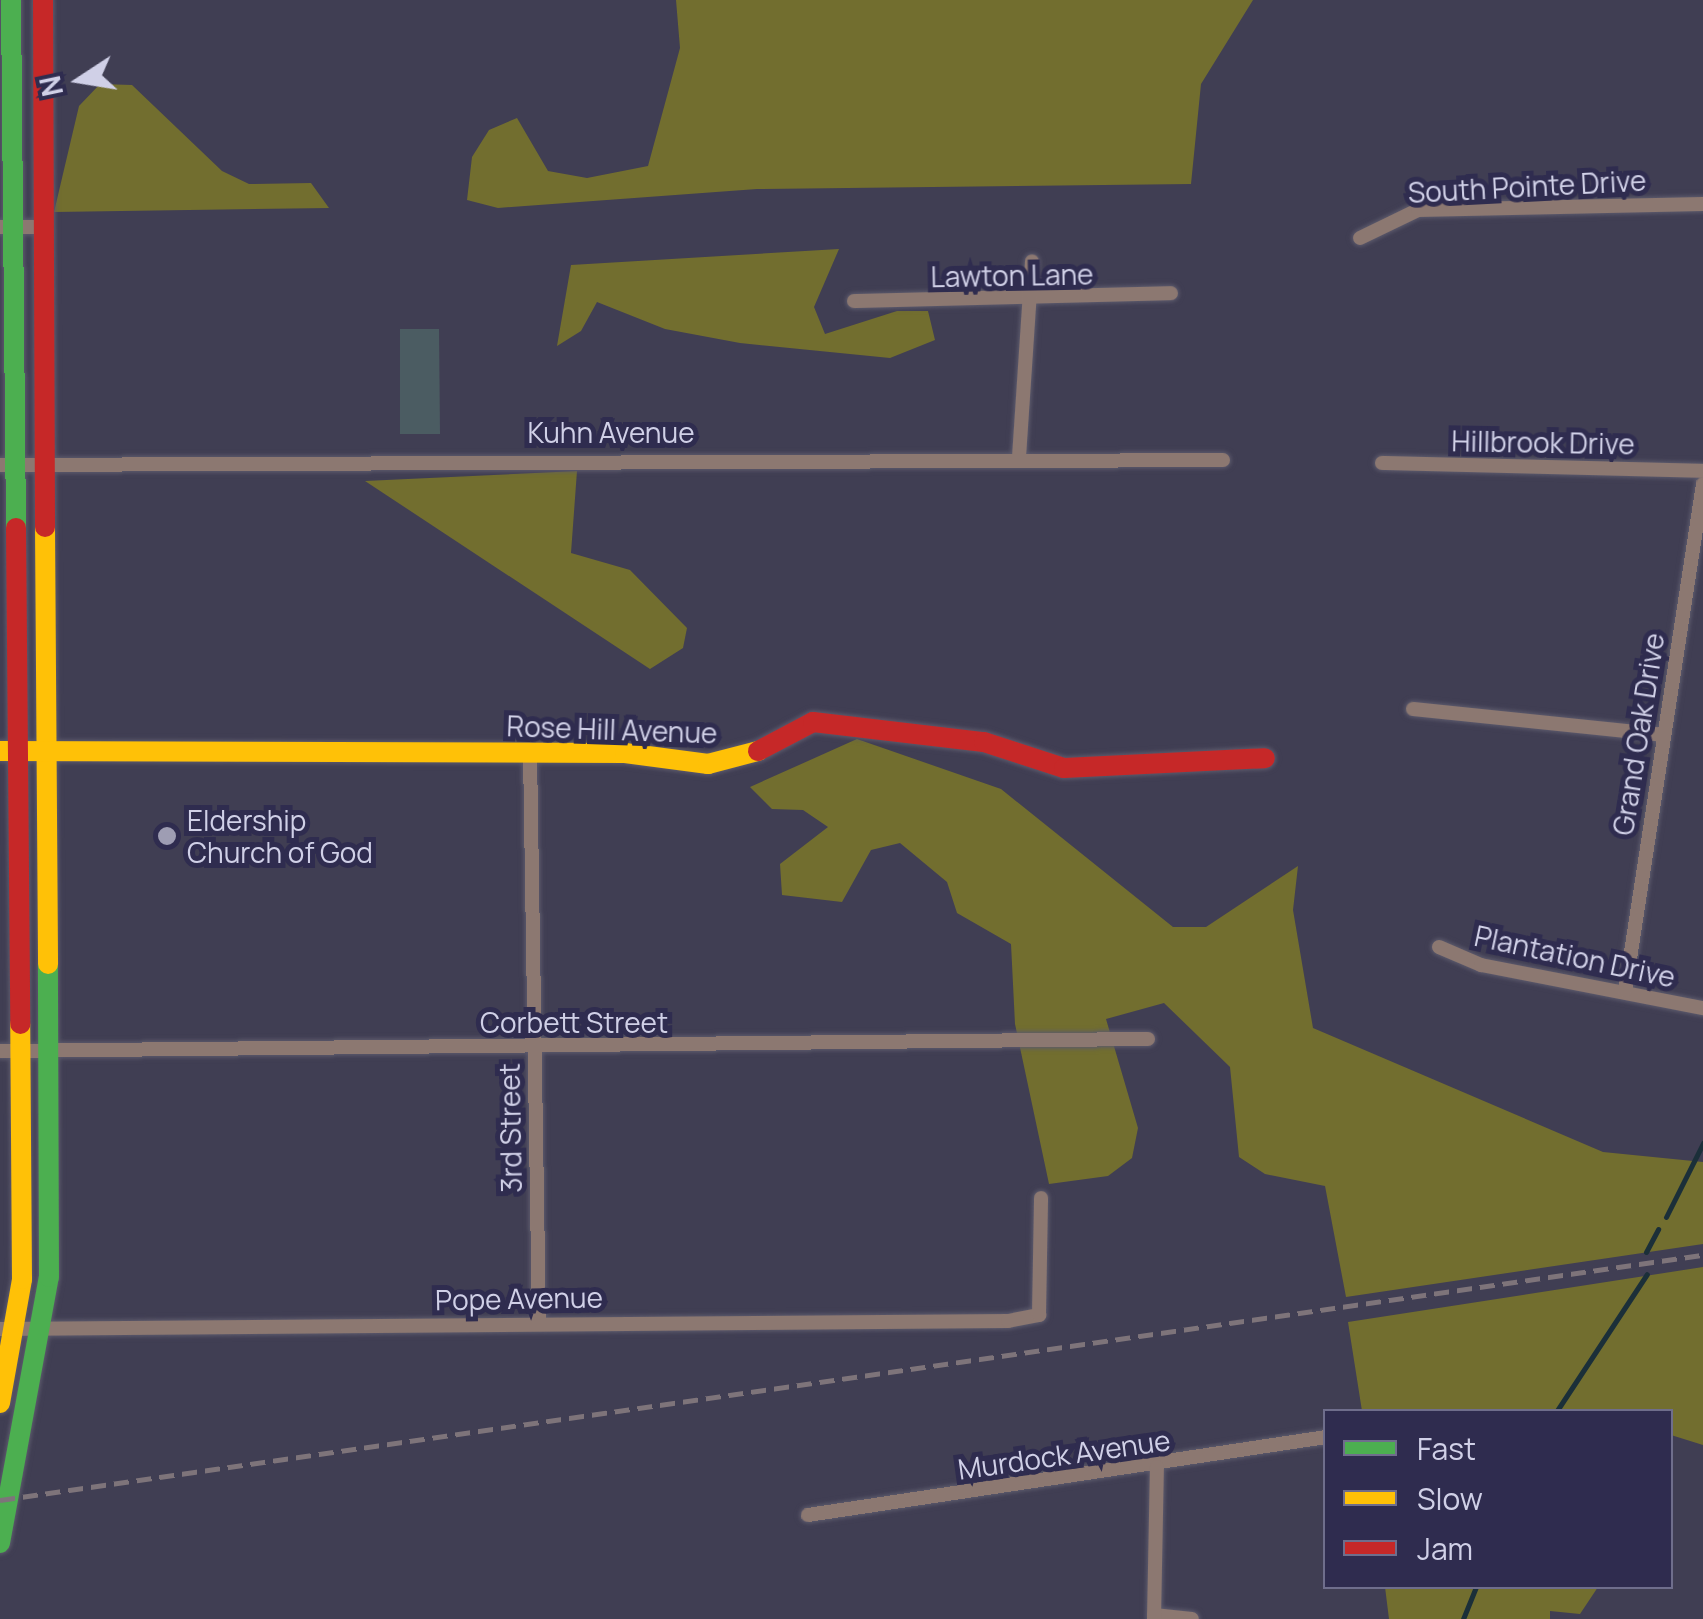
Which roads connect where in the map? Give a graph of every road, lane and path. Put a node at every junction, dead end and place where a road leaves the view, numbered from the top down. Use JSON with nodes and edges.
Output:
{"nodes":[{"id":1,"x":11,"y":0,"type":"edge"},
{"id":2,"x":43,"y":0,"type":"edge"},
{"id":3,"x":1703,"y":204,"type":"edge"},
{"id":4,"x":6,"y":226,"type":"edge"},
{"id":5,"x":45,"y":227,"type":"junction"},
{"id":6,"x":1360,"y":238,"type":"dead end"},
{"id":7,"x":1032,"y":262,"type":"dead end"},
{"id":8,"x":1171,"y":293,"type":"dead end"},
{"id":9,"x":854,"y":302,"type":"dead end"},
{"id":10,"x":1028,"y":304,"type":"junction"},
{"id":11,"x":1019,"y":458,"type":"junction"},
{"id":12,"x":1223,"y":460,"type":"dead end"},
{"id":13,"x":1382,"y":463,"type":"dead end"},
{"id":14,"x":43,"y":464,"type":"junction"},
{"id":15,"x":8,"y":465,"type":"edge"},
{"id":16,"x":1703,"y":470,"type":"edge"},
{"id":17,"x":1703,"y":484,"type":"edge"},
{"id":18,"x":1413,"y":709,"type":"dead end"},
{"id":19,"x":1663,"y":735,"type":"junction"},
{"id":20,"x":8,"y":751,"type":"edge"},
{"id":21,"x":44,"y":752,"type":"junction"},
{"id":22,"x":530,"y":752,"type":"junction"},
{"id":23,"x":1265,"y":758,"type":"dead end"},
{"id":24,"x":1439,"y":946,"type":"dead end"},
{"id":25,"x":1625,"y":991,"type":"junction"},
{"id":26,"x":1703,"y":1008,"type":"edge"},
{"id":27,"x":1148,"y":1038,"type":"dead end"},
{"id":28,"x":534,"y":1048,"type":"junction"},
{"id":29,"x":50,"y":1050,"type":"junction"},
{"id":30,"x":10,"y":1051,"type":"edge"},
{"id":31,"x":1041,"y":1198,"type":"dead end"},
{"id":32,"x":539,"y":1324,"type":"junction"},
{"id":33,"x":8,"y":1329,"type":"edge"},
{"id":34,"x":44,"y":1329,"type":"junction"},
{"id":35,"x":0,"y":1403,"type":"edge"},
{"id":36,"x":1323,"y":1438,"type":"edge"},
{"id":37,"x":1157,"y":1467,"type":"junction"},
{"id":38,"x":808,"y":1515,"type":"dead end"},
{"id":39,"x":0,"y":1543,"type":"edge"},
{"id":40,"x":1154,"y":1617,"type":"edge"},
{"id":41,"x":1192,"y":1619,"type":"edge"}],
"edges":[{"from":1,"to":4,"type":"main road"},
{"from":2,"to":5,"type":"main road"},
{"from":3,"to":6,"type":"street","name":"South Pointe Drive"},
{"from":4,"to":5,"type":"street"},
{"from":4,"to":15,"type":"main road"},
{"from":5,"to":14,"type":"main road"},
{"from":7,"to":10,"type":"street"},
{"from":8,"to":10,"type":"street","name":"Lawton Lane"},
{"from":9,"to":10,"type":"street","name":"Lawton Lane"},
{"from":10,"to":11,"type":"street"},
{"from":11,"to":12,"type":"street","name":"Kuhn Avenue"},
{"from":11,"to":14,"type":"street","name":"Kuhn Avenue"},
{"from":13,"to":16,"type":"street","name":"Hillbrook Drive"},
{"from":14,"to":15,"type":"street","name":"Kuhn Avenue"},
{"from":14,"to":21,"type":"main road"},
{"from":15,"to":20,"type":"main road"},
{"from":17,"to":19,"type":"street","name":"Grand Oak Drive"},
{"from":18,"to":19,"type":"street"},
{"from":19,"to":25,"type":"street","name":"Grand Oak Drive"},
{"from":20,"to":21,"type":"main road","name":"Rose Hill Avenue"},
{"from":20,"to":30,"type":"main road"},
{"from":21,"to":22,"type":"main road","name":"Rose Hill Avenue"},
{"from":21,"to":29,"type":"main road"},
{"from":22,"to":23,"type":"main road","name":"Rose Hill Avenue"},
{"from":22,"to":28,"type":"street","name":"3rd Street"},
{"from":24,"to":25,"type":"street","name":"Plantation Drive"},
{"from":25,"to":26,"type":"street","name":"Plantation Drive"},
{"from":27,"to":28,"type":"street","name":"Corbett Street"},
{"from":28,"to":29,"type":"street","name":"Corbett Street"},
{"from":28,"to":32,"type":"street","name":"3rd Street"},
{"from":29,"to":30,"type":"street","name":"Corbett Street"},
{"from":29,"to":34,"type":"main road"},
{"from":30,"to":33,"type":"main road"},
{"from":31,"to":32,"type":"street","name":"Pope Avenue"},
{"from":32,"to":34,"type":"street","name":"Pope Avenue"},
{"from":33,"to":34,"type":"street","name":"Pope Avenue"},
{"from":33,"to":35,"type":"main road"},
{"from":34,"to":39,"type":"main road"},
{"from":36,"to":37,"type":"street","name":"Murdock Avenue"},
{"from":37,"to":38,"type":"street","name":"Murdock Avenue"},
{"from":37,"to":40,"type":"street"},
{"from":40,"to":41,"type":"street"}]}
